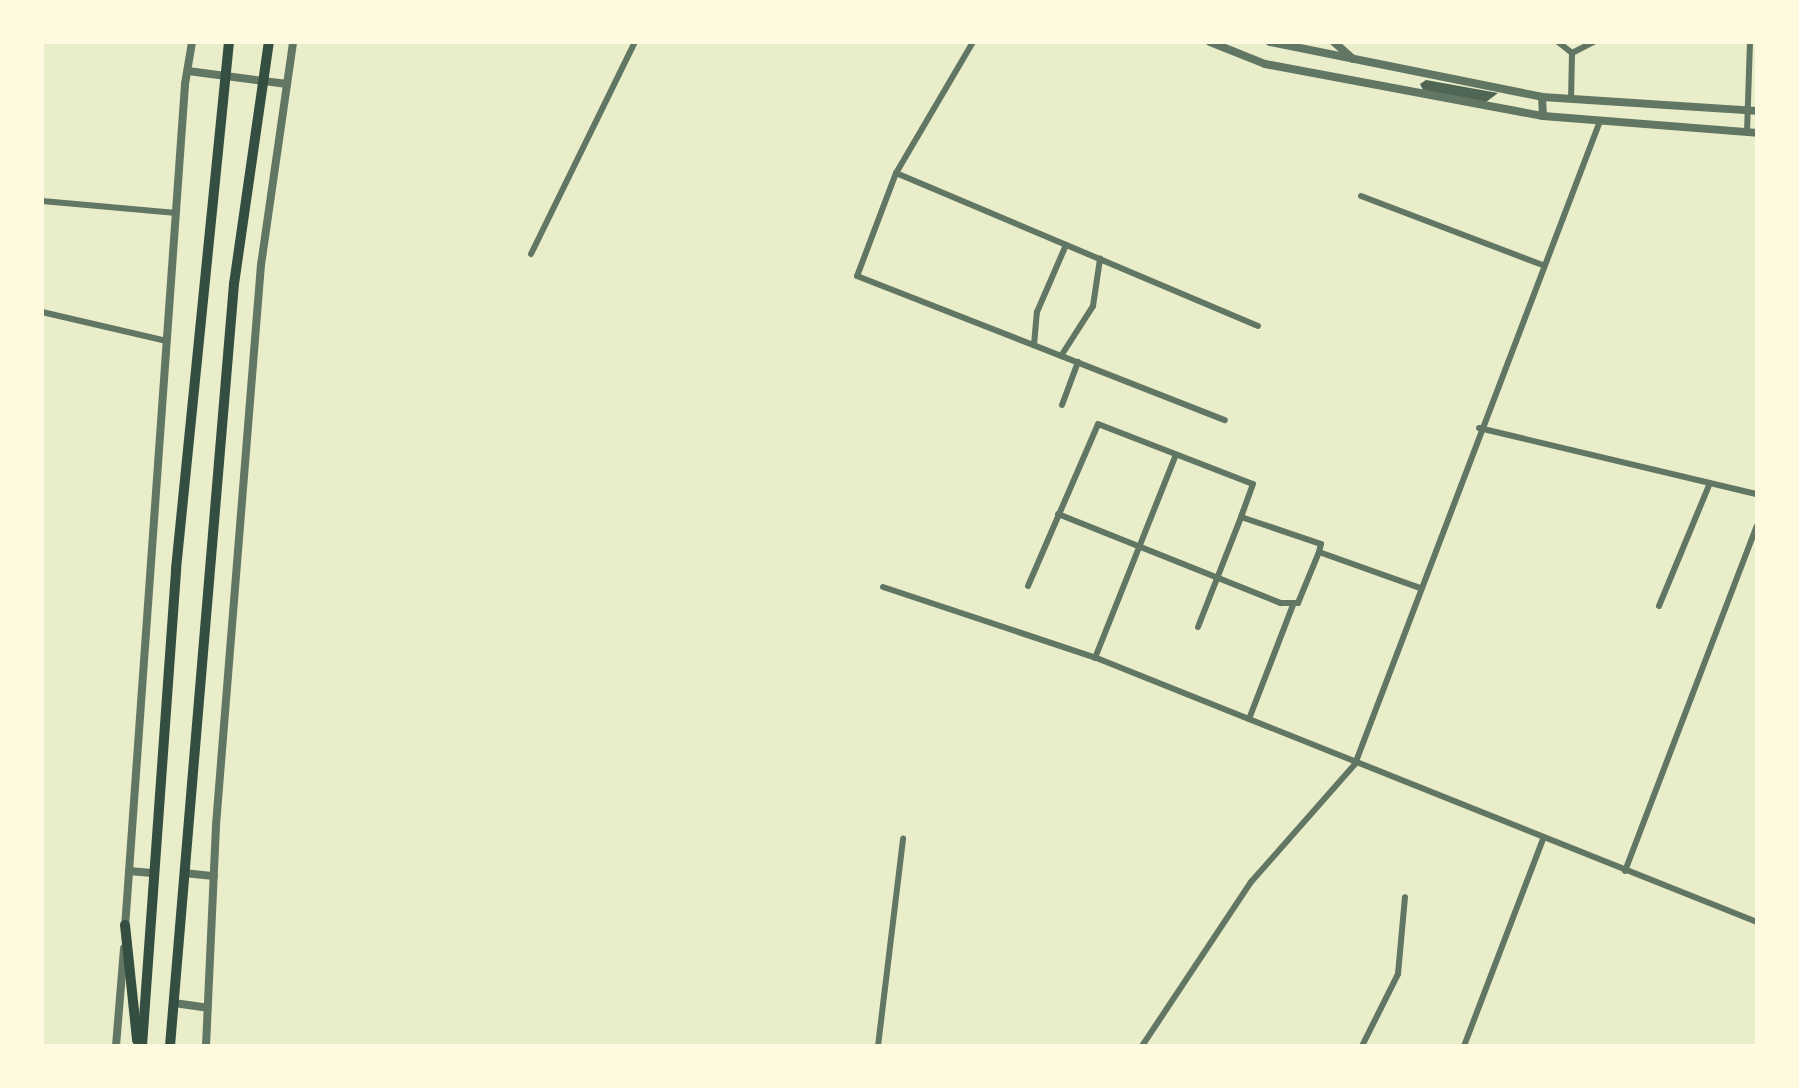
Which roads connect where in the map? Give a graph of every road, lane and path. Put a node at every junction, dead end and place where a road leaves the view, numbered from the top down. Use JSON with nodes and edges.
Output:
{"nodes":[{"id":1,"x":192,"y":42,"type":"edge"},
{"id":2,"x":229,"y":42,"type":"edge"},
{"id":3,"x":269,"y":42,"type":"edge"},
{"id":4,"x":293,"y":42,"type":"edge"},
{"id":5,"x":635,"y":42,"type":"edge"},
{"id":6,"x":973,"y":42,"type":"edge"},
{"id":7,"x":1210,"y":42,"type":"edge"},
{"id":8,"x":1270,"y":42,"type":"edge"},
{"id":9,"x":1334,"y":42,"type":"edge"},
{"id":10,"x":1558,"y":42,"type":"edge"},
{"id":11,"x":1594,"y":42,"type":"edge"},
{"id":12,"x":1750,"y":42,"type":"edge"},
{"id":13,"x":1572,"y":54,"type":"junction"},
{"id":14,"x":1355,"y":61,"type":"junction"},
{"id":15,"x":188,"y":71,"type":"junction"},
{"id":16,"x":287,"y":84,"type":"junction"},
{"id":17,"x":1542,"y":97,"type":"junction"},
{"id":18,"x":1571,"y":99,"type":"junction"},
{"id":19,"x":1752,"y":111,"type":"edge"},
{"id":20,"x":1543,"y":116,"type":"junction"},
{"id":21,"x":1600,"y":121,"type":"junction"},
{"id":22,"x":1747,"y":132,"type":"junction"},
{"id":23,"x":1757,"y":133,"type":"edge"},
{"id":24,"x":896,"y":173,"type":"junction"},
{"id":25,"x":1361,"y":196,"type":"dead end"},
{"id":26,"x":42,"y":201,"type":"edge"},
{"id":27,"x":176,"y":212,"type":"junction"},
{"id":28,"x":1066,"y":245,"type":"junction"},
{"id":29,"x":531,"y":254,"type":"dead end"},
{"id":30,"x":1100,"y":259,"type":"junction"},
{"id":31,"x":1543,"y":265,"type":"junction"},
{"id":32,"x":42,"y":312,"type":"edge"},
{"id":33,"x":1258,"y":326,"type":"dead end"},
{"id":34,"x":167,"y":341,"type":"junction"},
{"id":35,"x":1034,"y":345,"type":"junction"},
{"id":36,"x":1061,"y":356,"type":"junction"},
{"id":37,"x":1078,"y":362,"type":"junction"},
{"id":38,"x":1062,"y":405,"type":"dead end"},
{"id":39,"x":1226,"y":419,"type":"dead end"},
{"id":40,"x":1479,"y":428,"type":"junction"},
{"id":41,"x":1176,"y":454,"type":"junction"},
{"id":42,"x":1710,"y":483,"type":"junction"},
{"id":43,"x":1757,"y":494,"type":"edge"},
{"id":44,"x":1058,"y":514,"type":"junction"},
{"id":45,"x":1241,"y":517,"type":"junction"},
{"id":46,"x":1757,"y":526,"type":"edge"},
{"id":47,"x":1138,"y":545,"type":"junction"},
{"id":48,"x":1319,"y":552,"type":"junction"},
{"id":49,"x":1219,"y":577,"type":"junction"},
{"id":50,"x":1028,"y":586,"type":"dead end"},
{"id":51,"x":883,"y":587,"type":"dead end"},
{"id":52,"x":1420,"y":587,"type":"junction"},
{"id":53,"x":1293,"y":605,"type":"junction"},
{"id":54,"x":1659,"y":606,"type":"dead end"},
{"id":55,"x":1198,"y":627,"type":"dead end"},
{"id":56,"x":1095,"y":658,"type":"junction"},
{"id":57,"x":1249,"y":719,"type":"junction"},
{"id":58,"x":1355,"y":764,"type":"junction"},
{"id":59,"x":903,"y":838,"type":"dead end"},
{"id":60,"x":1543,"y":839,"type":"junction"},
{"id":61,"x":129,"y":871,"type":"junction"},
{"id":62,"x":1625,"y":871,"type":"junction"},
{"id":63,"x":152,"y":873,"type":"junction"},
{"id":64,"x":184,"y":873,"type":"junction"},
{"id":65,"x":214,"y":876,"type":"junction"},
{"id":66,"x":1405,"y":897,"type":"dead end"},
{"id":67,"x":1757,"y":922,"type":"edge"},
{"id":68,"x":125,"y":925,"type":"junction"},
{"id":69,"x":173,"y":1003,"type":"junction"},
{"id":70,"x":208,"y":1008,"type":"junction"},
{"id":71,"x":116,"y":1046,"type":"edge"},
{"id":72,"x":139,"y":1046,"type":"edge"},
{"id":73,"x":170,"y":1046,"type":"edge"},
{"id":74,"x":206,"y":1046,"type":"edge"},
{"id":75,"x":878,"y":1046,"type":"edge"},
{"id":76,"x":1142,"y":1046,"type":"edge"},
{"id":77,"x":1362,"y":1046,"type":"edge"},
{"id":78,"x":1464,"y":1046,"type":"edge"}],
"edges":[{"from":1,"to":15,"type":"street"},
{"from":2,"to":63,"type":"highway"},
{"from":3,"to":64,"type":"highway"},
{"from":4,"to":16,"type":"street"},
{"from":5,"to":29,"type":"street"},
{"from":6,"to":24,"type":"street"},
{"from":7,"to":20,"type":"street"},
{"from":8,"to":14,"type":"street"},
{"from":9,"to":14,"type":"street"},
{"from":10,"to":13,"type":"street"},
{"from":11,"to":13,"type":"street"},
{"from":12,"to":19,"type":"street"},
{"from":13,"to":18,"type":"street"},
{"from":14,"to":17,"type":"street"},
{"from":15,"to":16,"type":"street"},
{"from":15,"to":27,"type":"street"},
{"from":16,"to":65,"type":"street"},
{"from":17,"to":18,"type":"street"},
{"from":17,"to":20,"type":"street"},
{"from":18,"to":19,"type":"street"},
{"from":19,"to":22,"type":"street"},
{"from":20,"to":21,"type":"street"},
{"from":21,"to":22,"type":"street"},
{"from":21,"to":31,"type":"street"},
{"from":22,"to":23,"type":"street"},
{"from":24,"to":28,"type":"street"},
{"from":24,"to":35,"type":"street"},
{"from":25,"to":31,"type":"street"},
{"from":26,"to":27,"type":"street"},
{"from":27,"to":34,"type":"street"},
{"from":28,"to":30,"type":"street"},
{"from":28,"to":35,"type":"street"},
{"from":30,"to":33,"type":"street"},
{"from":30,"to":36,"type":"street"},
{"from":31,"to":40,"type":"street"},
{"from":32,"to":34,"type":"street"},
{"from":34,"to":61,"type":"street"},
{"from":35,"to":36,"type":"street"},
{"from":36,"to":37,"type":"street"},
{"from":37,"to":38,"type":"street"},
{"from":37,"to":39,"type":"street"},
{"from":40,"to":42,"type":"street"},
{"from":40,"to":52,"type":"street"},
{"from":41,"to":44,"type":"street"},
{"from":41,"to":45,"type":"street"},
{"from":41,"to":47,"type":"street"},
{"from":42,"to":43,"type":"street"},
{"from":42,"to":54,"type":"street"},
{"from":44,"to":47,"type":"street"},
{"from":44,"to":50,"type":"street"},
{"from":45,"to":48,"type":"street"},
{"from":45,"to":49,"type":"street"},
{"from":46,"to":62,"type":"street"},
{"from":47,"to":49,"type":"street"},
{"from":47,"to":56,"type":"street"},
{"from":48,"to":52,"type":"street"},
{"from":48,"to":53,"type":"street"},
{"from":49,"to":53,"type":"street"},
{"from":49,"to":55,"type":"street"},
{"from":51,"to":56,"type":"street"},
{"from":52,"to":58,"type":"street"},
{"from":53,"to":57,"type":"street"},
{"from":56,"to":57,"type":"street"},
{"from":57,"to":58,"type":"street"},
{"from":58,"to":60,"type":"street"},
{"from":58,"to":76,"type":"street"},
{"from":59,"to":75,"type":"street"},
{"from":60,"to":62,"type":"street"},
{"from":60,"to":78,"type":"street"},
{"from":61,"to":63,"type":"street"},
{"from":61,"to":68,"type":"street"},
{"from":62,"to":67,"type":"street"},
{"from":63,"to":72,"type":"highway"},
{"from":64,"to":65,"type":"street"},
{"from":64,"to":69,"type":"highway"},
{"from":65,"to":70,"type":"street"},
{"from":66,"to":77,"type":"street"},
{"from":68,"to":71,"type":"street"},
{"from":68,"to":72,"type":"highway"},
{"from":69,"to":70,"type":"street"},
{"from":69,"to":73,"type":"highway"},
{"from":70,"to":74,"type":"street"}]}
